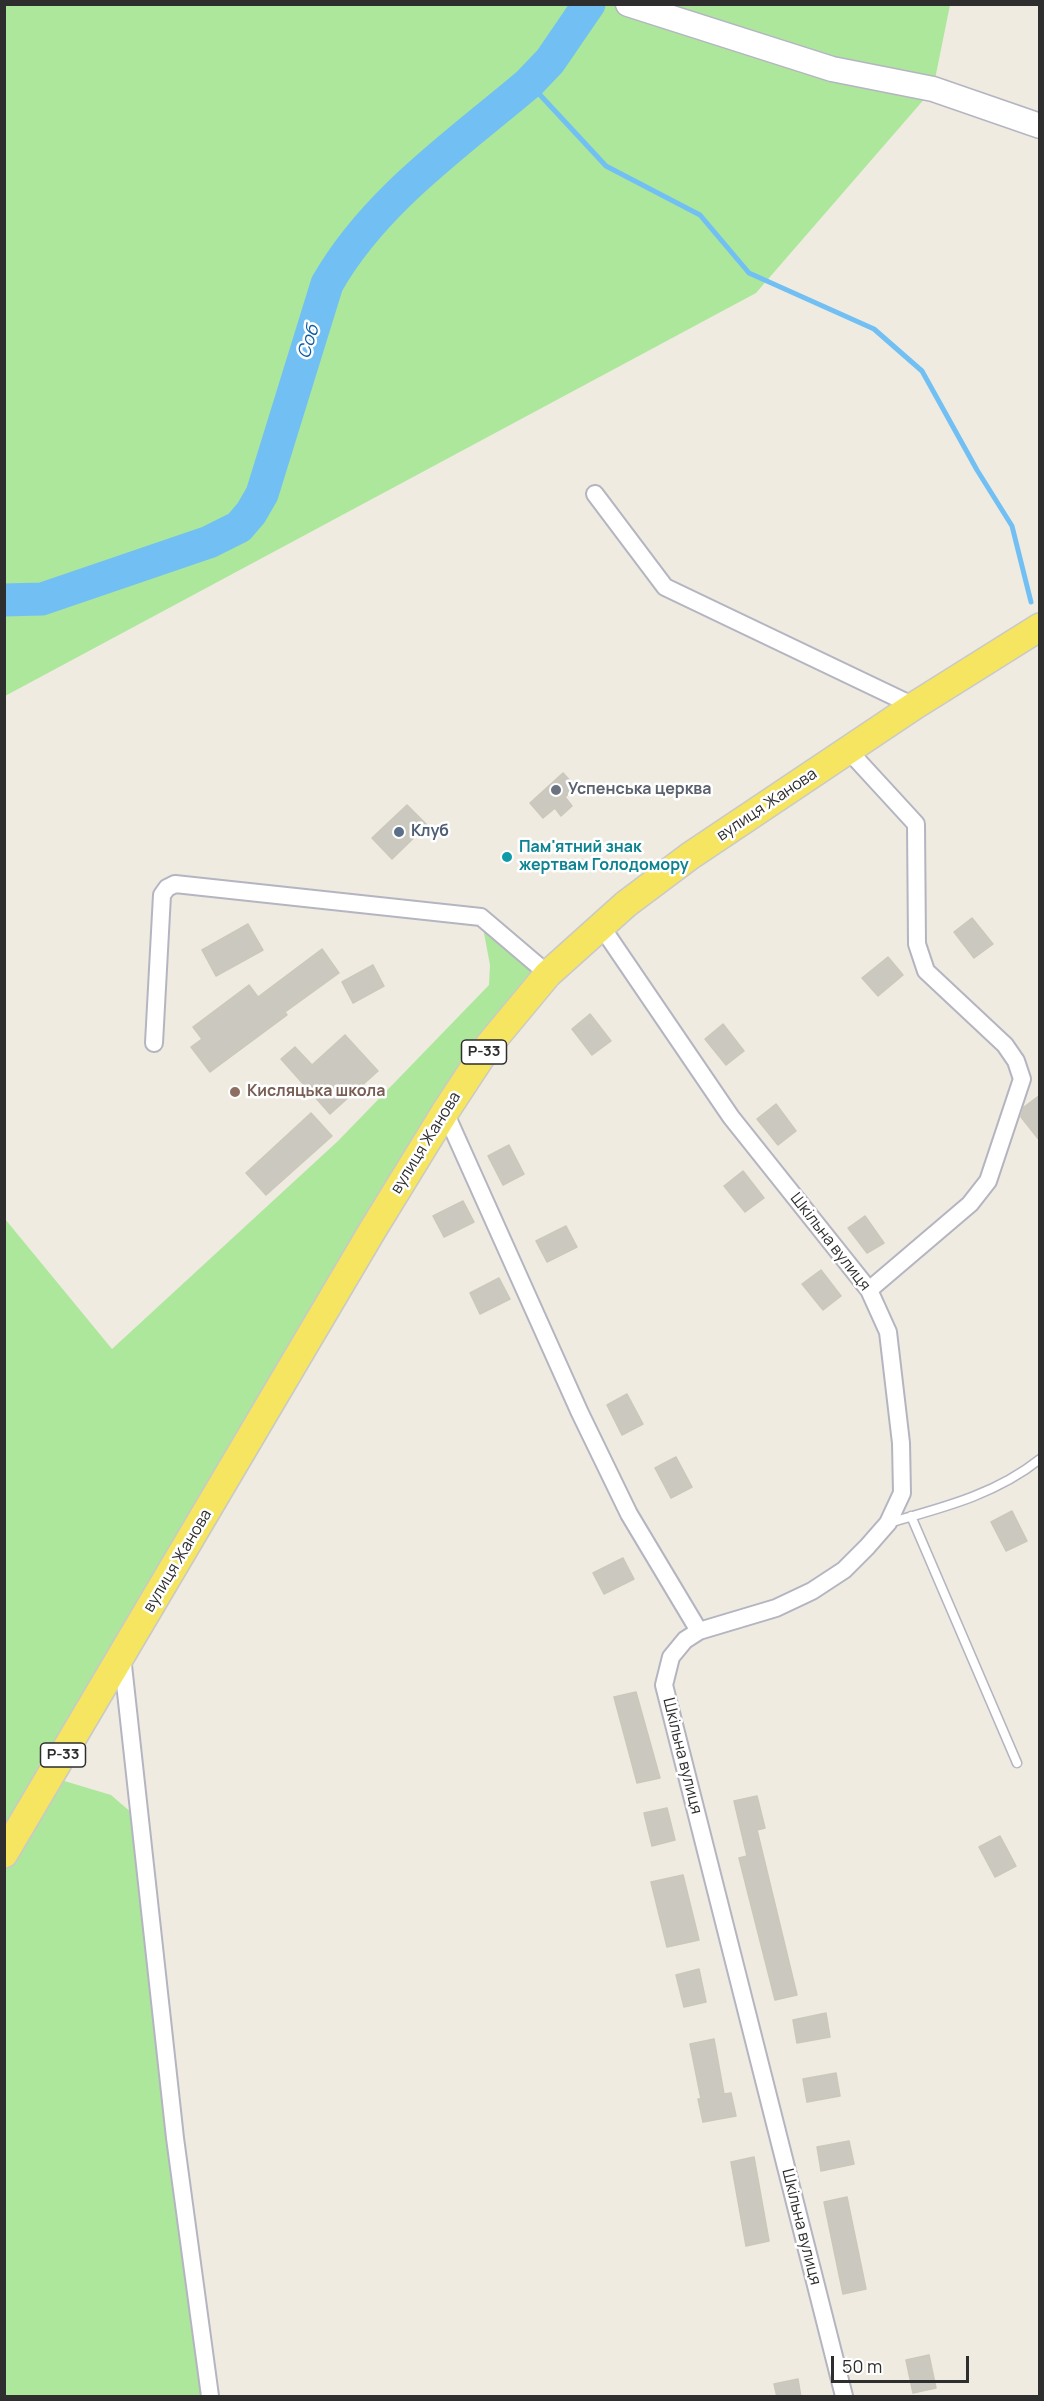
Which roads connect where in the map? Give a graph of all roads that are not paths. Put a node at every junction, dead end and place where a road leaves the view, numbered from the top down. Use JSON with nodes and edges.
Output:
{"nodes":[{"id":1,"x":628,"y":4,"type":"edge"},
{"id":2,"x":1040,"y":126,"type":"edge"},
{"id":3,"x":595,"y":494,"type":"dead end"},
{"id":4,"x":1040,"y":627,"type":"edge"},
{"id":5,"x":914,"y":706,"type":"junction"},
{"id":6,"x":848,"y":750,"type":"junction"},
{"id":7,"x":601,"y":926,"type":"junction"},
{"id":8,"x":548,"y":974,"type":"junction"},
{"id":9,"x":154,"y":1043,"type":"dead end"},
{"id":10,"x":445,"y":1112,"type":"junction"},
{"id":11,"x":869,"y":1290,"type":"junction"},
{"id":12,"x":1040,"y":1459,"type":"edge"},
{"id":13,"x":911,"y":1516,"type":"junction"},
{"id":14,"x":888,"y":1523,"type":"junction"},
{"id":15,"x":699,"y":1631,"type":"junction"},
{"id":16,"x":122,"y":1655,"type":"junction"},
{"id":17,"x":1017,"y":1763,"type":"dead end"},
{"id":18,"x":4,"y":1854,"type":"edge"},
{"id":19,"x":210,"y":2397,"type":"edge"},
{"id":20,"x":844,"y":2397,"type":"edge"}],
"edges":[{"from":1,"to":2,"type":"street"},
{"from":3,"to":5,"type":"street"},
{"from":4,"to":5,"type":"main road","name":"вулиця Жанова","number":"Р-33"},
{"from":5,"to":6,"type":"main road","name":"вулиця Жанова","number":"Р-33"},
{"from":6,"to":7,"type":"main road","name":"вулиця Жанова","number":"Р-33"},
{"from":6,"to":11,"type":"street"},
{"from":7,"to":8,"type":"main road","name":"вулиця Жанова","number":"Р-33"},
{"from":7,"to":11,"type":"street","name":"Шкільна вулиця"},
{"from":8,"to":9,"type":"street"},
{"from":8,"to":10,"type":"main road","name":"вулиця Жанова","number":"Р-33"},
{"from":10,"to":15,"type":"street"},
{"from":10,"to":16,"type":"main road","name":"вулиця Жанова","number":"Р-33"},
{"from":11,"to":14,"type":"street","name":"Шкільна вулиця"},
{"from":12,"to":13,"type":"lane"},
{"from":13,"to":14,"type":"lane"},
{"from":13,"to":17,"type":"lane"},
{"from":14,"to":15,"type":"street","name":"Шкільна вулиця"},
{"from":15,"to":20,"type":"street","name":"Шкільна вулиця"},
{"from":16,"to":18,"type":"main road","number":"Р-33"},
{"from":16,"to":19,"type":"street"}]}
